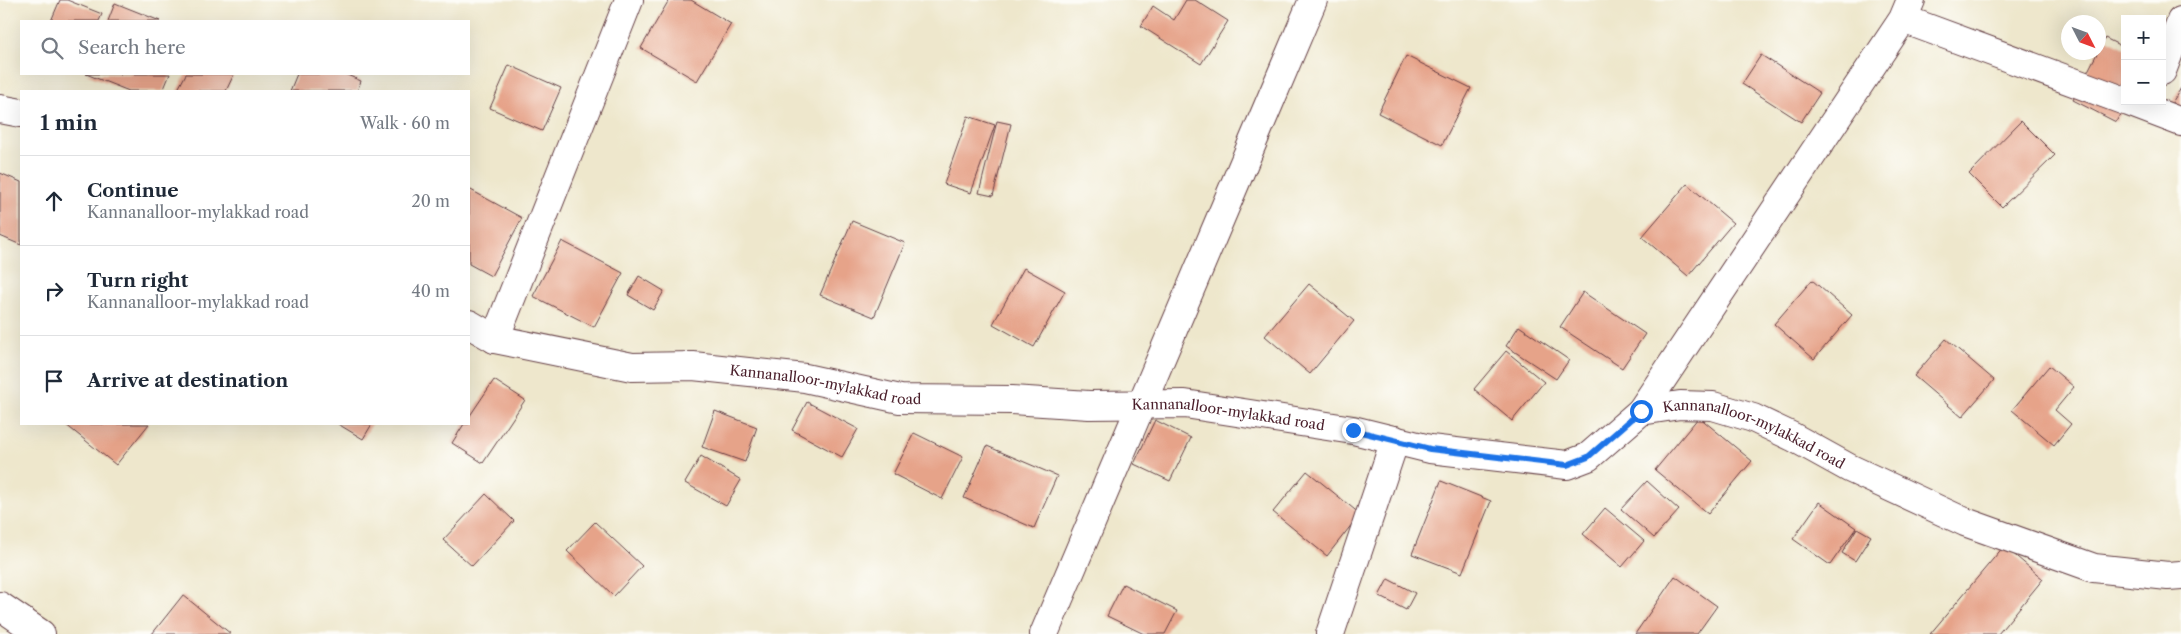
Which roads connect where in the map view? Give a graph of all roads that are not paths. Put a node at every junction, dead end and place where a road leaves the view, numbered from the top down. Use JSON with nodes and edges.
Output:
{"nodes":[{"id":1,"x":629,"y":0,"type":"edge"},
{"id":2,"x":1313,"y":0,"type":"edge"},
{"id":3,"x":1907,"y":9,"type":"edge"},
{"id":4,"x":2181,"y":21,"type":"edge"},
{"id":5,"x":2166,"y":60,"type":"edge"},
{"id":6,"x":2121,"y":96,"type":"edge"},
{"id":7,"x":2142,"y":105,"type":"edge"},
{"id":8,"x":0,"y":108,"type":"edge"},
{"id":9,"x":20,"y":112,"type":"edge"},
{"id":10,"x":2181,"y":122,"type":"edge"},
{"id":11,"x":470,"y":325,"type":"edge"},
{"id":12,"x":495,"y":338,"type":"junction"},
{"id":13,"x":1142,"y":404,"type":"junction"},
{"id":14,"x":1641,"y":411,"type":"junction"},
{"id":15,"x":1395,"y":440,"type":"junction"},
{"id":16,"x":2181,"y":575,"type":"edge"},
{"id":17,"x":0,"y":606,"type":"edge"},
{"id":18,"x":41,"y":634,"type":"edge"},
{"id":19,"x":1044,"y":634,"type":"edge"},
{"id":20,"x":1330,"y":634,"type":"edge"}],
"edges":[{"from":1,"to":12,"type":"street"},
{"from":2,"to":13,"type":"street"},
{"from":3,"to":6,"type":"street"},
{"from":3,"to":14,"type":"street"},
{"from":4,"to":5,"type":"street"},
{"from":7,"to":10,"type":"street"},
{"from":8,"to":9,"type":"street"},
{"from":11,"to":12,"type":"street","name":"Kannanalloor-mylakkad road"},
{"from":12,"to":13,"type":"street","name":"Kannanalloor-mylakkad road"},
{"from":13,"to":15,"type":"street","name":"Kannanalloor-mylakkad road"},
{"from":13,"to":19,"type":"street"},
{"from":14,"to":15,"type":"street","name":"Kannanalloor-mylakkad road"},
{"from":14,"to":16,"type":"street","name":"Kannanalloor-mylakkad road"},
{"from":15,"to":20,"type":"street"},
{"from":17,"to":18,"type":"street"}]}
